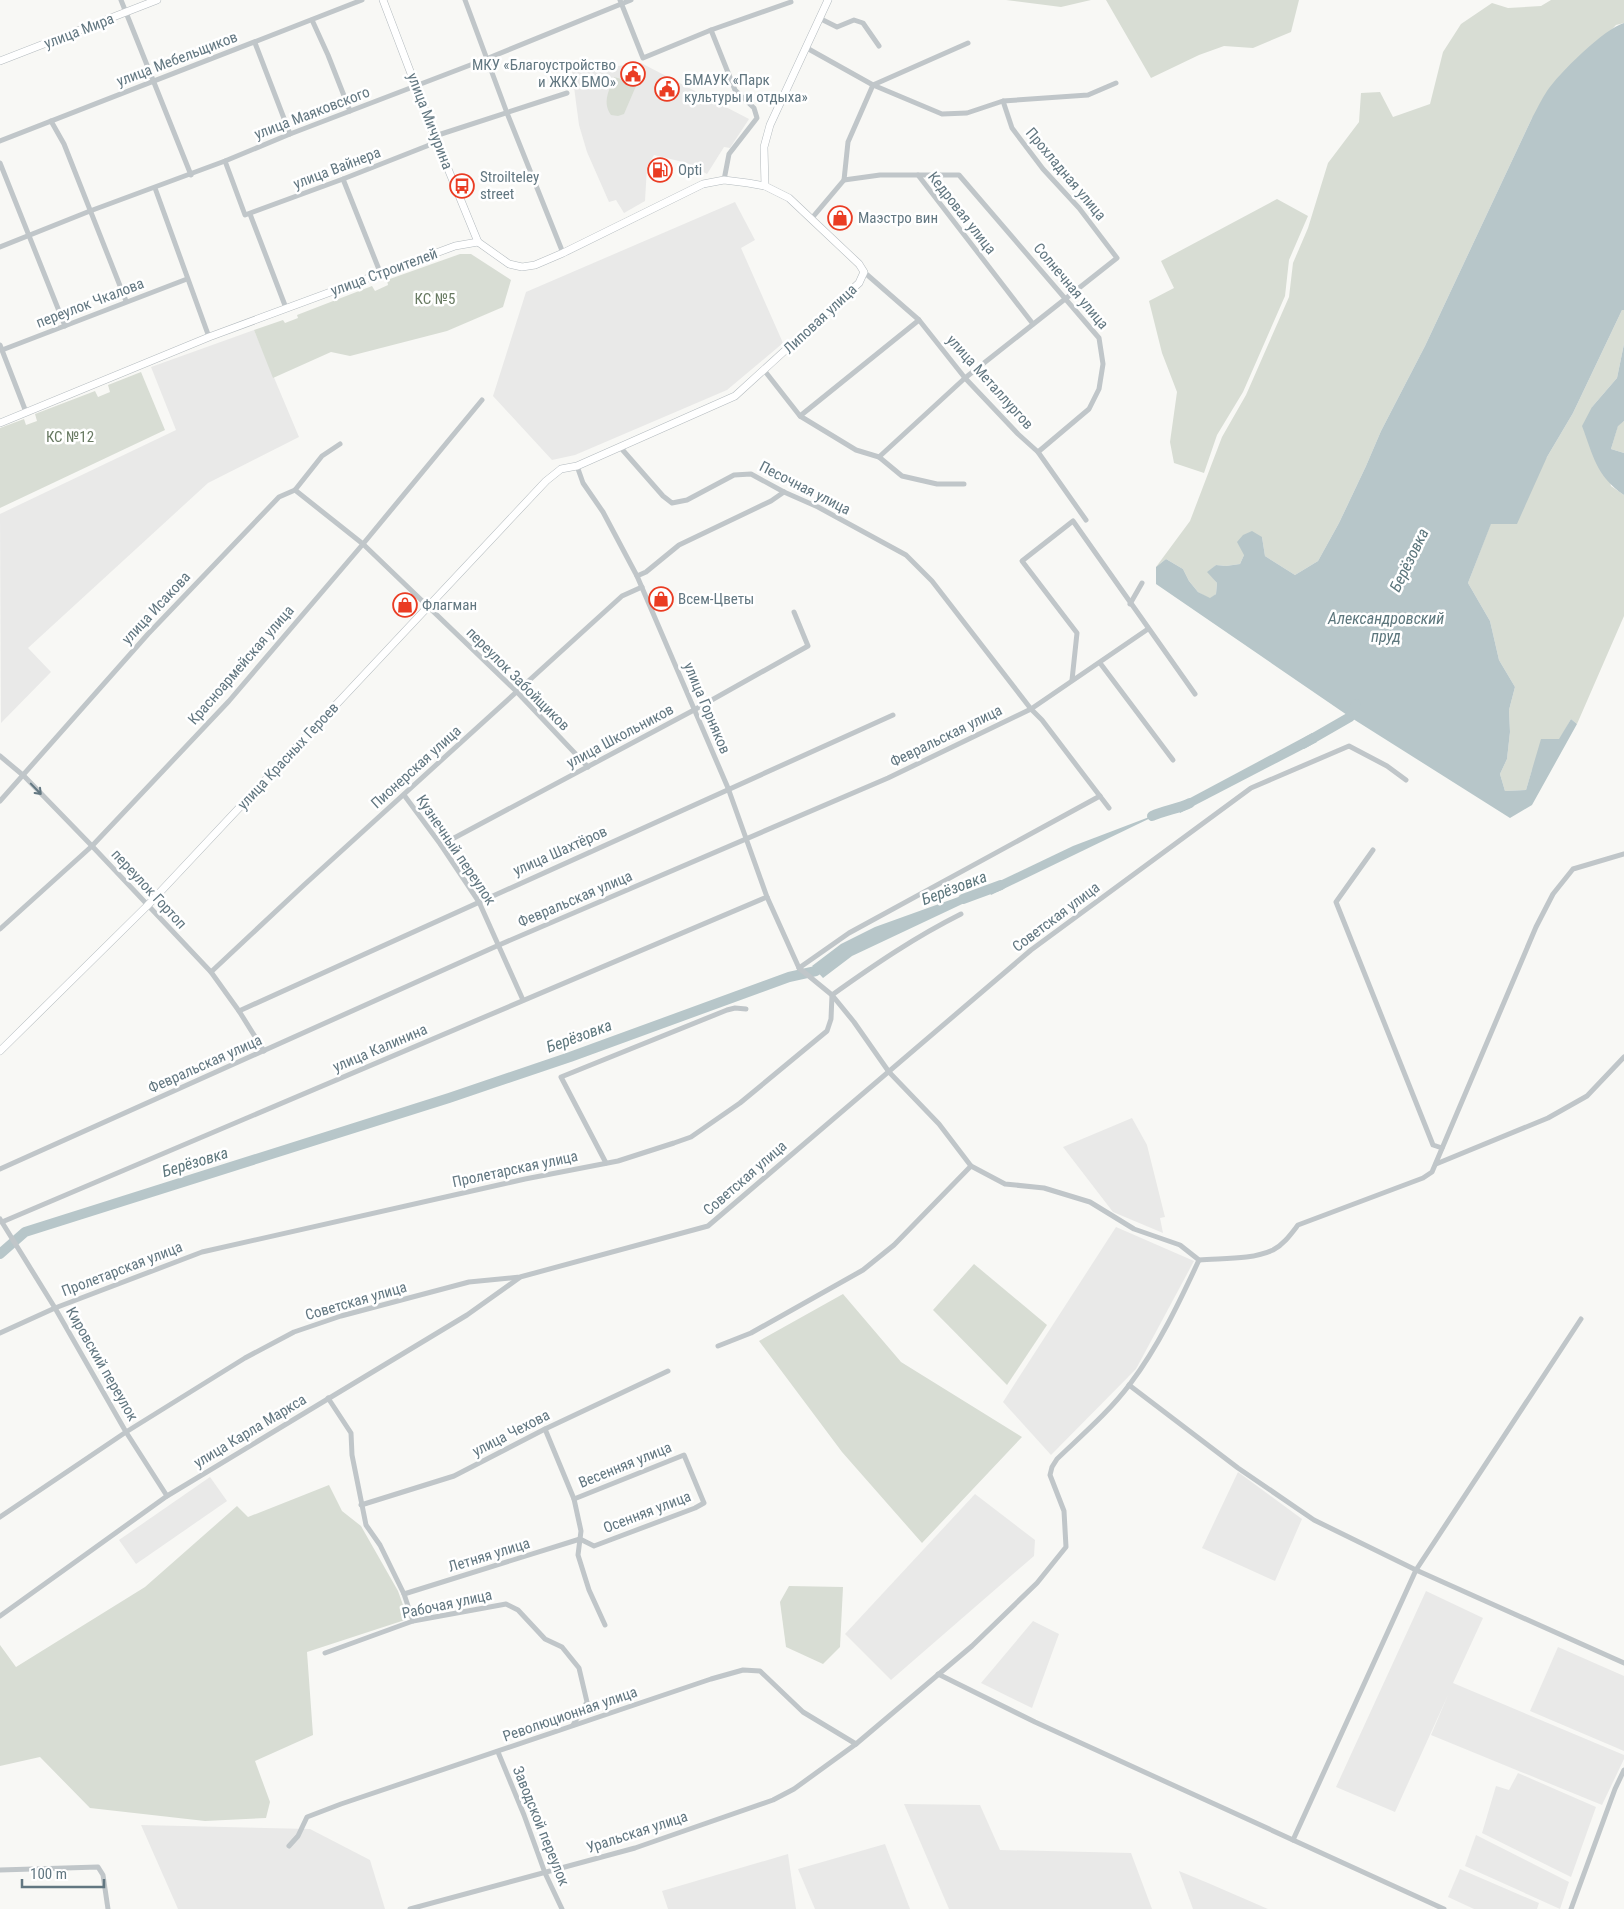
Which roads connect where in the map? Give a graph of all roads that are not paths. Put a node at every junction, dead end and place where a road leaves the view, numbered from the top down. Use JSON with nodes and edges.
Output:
{"nodes":[{"id":1,"x":121,"y":0,"type":"edge"},
{"id":2,"x":157,"y":0,"type":"edge"},
{"id":3,"x":362,"y":0,"type":"edge"},
{"id":4,"x":383,"y":0,"type":"edge"},
{"id":5,"x":465,"y":0,"type":"edge"},
{"id":6,"x":631,"y":0,"type":"edge"},
{"id":7,"x":828,"y":0,"type":"edge"},
{"id":8,"x":621,"y":2,"type":"edge"},
{"id":9,"x":791,"y":2,"type":"dead end"},
{"id":10,"x":126,"y":12,"type":"junction"},
{"id":11,"x":819,"y":18,"type":"junction"},
{"id":12,"x":312,"y":20,"type":"junction"},
{"id":13,"x":711,"y":30,"type":"junction"},
{"id":14,"x":255,"y":43,"type":"junction"},
{"id":15,"x":968,"y":43,"type":"dead end"},
{"id":16,"x":880,"y":46,"type":"dead end"},
{"id":17,"x":805,"y":47,"type":"junction"},
{"id":18,"x":486,"y":59,"type":"junction"},
{"id":19,"x":0,"y":61,"type":"edge"},
{"id":20,"x":153,"y":82,"type":"junction"},
{"id":21,"x":1116,"y":83,"type":"dead end"},
{"id":22,"x":873,"y":85,"type":"junction"},
{"id":23,"x":416,"y":86,"type":"junction"},
{"id":24,"x":567,"y":93,"type":"dead end"},
{"id":25,"x":1004,"y":101,"type":"junction"},
{"id":26,"x":350,"y":111,"type":"junction"},
{"id":27,"x":507,"y":113,"type":"junction"},
{"id":28,"x":51,"y":121,"type":"junction"},
{"id":29,"x":290,"y":134,"type":"junction"},
{"id":30,"x":436,"y":139,"type":"junction"},
{"id":31,"x":0,"y":141,"type":"edge"},
{"id":32,"x":226,"y":161,"type":"junction"},
{"id":33,"x":0,"y":163,"type":"edge"},
{"id":34,"x":191,"y":175,"type":"junction"},
{"id":35,"x":918,"y":175,"type":"junction"},
{"id":36,"x":343,"y":179,"type":"junction"},
{"id":37,"x":724,"y":180,"type":"junction"},
{"id":38,"x":844,"y":180,"type":"junction"},
{"id":39,"x":765,"y":186,"type":"junction"},
{"id":40,"x":155,"y":188,"type":"junction"},
{"id":41,"x":90,"y":211,"type":"junction"},
{"id":42,"x":247,"y":214,"type":"junction"},
{"id":43,"x":812,"y":218,"type":"junction"},
{"id":44,"x":29,"y":235,"type":"junction"},
{"id":45,"x":478,"y":242,"type":"junction"},
{"id":46,"x":0,"y":247,"type":"edge"},
{"id":47,"x":563,"y":253,"type":"junction"},
{"id":48,"x":380,"y":272,"type":"junction"},
{"id":49,"x":864,"y":272,"type":"junction"},
{"id":50,"x":187,"y":279,"type":"junction"},
{"id":51,"x":1066,"y":298,"type":"junction"},
{"id":52,"x":126,"y":301,"type":"junction"},
{"id":53,"x":286,"y":308,"type":"junction"},
{"id":54,"x":919,"y":320,"type":"junction"},
{"id":55,"x":1033,"y":324,"type":"junction"},
{"id":56,"x":65,"y":326,"type":"junction"},
{"id":57,"x":209,"y":337,"type":"junction"},
{"id":58,"x":1,"y":348,"type":"edge"},
{"id":59,"x":764,"y":370,"type":"junction"},
{"id":60,"x":965,"y":378,"type":"junction"},
{"id":61,"x":482,"y":400,"type":"dead end"},
{"id":62,"x":26,"y":412,"type":"junction"},
{"id":63,"x":800,"y":416,"type":"junction"},
{"id":64,"x":0,"y":423,"type":"edge"},
{"id":65,"x":340,"y":444,"type":"dead end"},
{"id":66,"x":620,"y":447,"type":"junction"},
{"id":67,"x":1038,"y":452,"type":"junction"},
{"id":68,"x":879,"y":458,"type":"junction"},
{"id":69,"x":577,"y":466,"type":"junction"},
{"id":70,"x":964,"y":484,"type":"dead end"},
{"id":71,"x":295,"y":490,"type":"junction"},
{"id":72,"x":784,"y":492,"type":"junction"},
{"id":73,"x":1086,"y":520,"type":"dead end"},
{"id":74,"x":363,"y":544,"type":"junction"},
{"id":75,"x":637,"y":576,"type":"junction"},
{"id":76,"x":1142,"y":583,"type":"dead end"},
{"id":77,"x":642,"y":587,"type":"junction"},
{"id":78,"x":1130,"y":604,"type":"junction"},
{"id":79,"x":426,"y":606,"type":"junction"},
{"id":80,"x":794,"y":612,"type":"dead end"},
{"id":81,"x":1148,"y":629,"type":"junction"},
{"id":82,"x":1100,"y":663,"type":"junction"},
{"id":83,"x":1072,"y":680,"type":"junction"},
{"id":84,"x":516,"y":692,"type":"junction"},
{"id":85,"x":1195,"y":694,"type":"dead end"},
{"id":86,"x":694,"y":710,"type":"junction"},
{"id":87,"x":1030,"y":710,"type":"junction"},
{"id":88,"x":893,"y":715,"type":"dead end"},
{"id":89,"x":0,"y":756,"type":"edge"},
{"id":90,"x":1172,"y":760,"type":"dead end"},
{"id":91,"x":588,"y":767,"type":"junction"},
{"id":92,"x":24,"y":776,"type":"junction"},
{"id":93,"x":1406,"y":780,"type":"dead end"},
{"id":94,"x":728,"y":788,"type":"junction"},
{"id":95,"x":404,"y":795,"type":"junction"},
{"id":96,"x":1100,"y":796,"type":"junction"},
{"id":97,"x":0,"y":801,"type":"edge"},
{"id":98,"x":1109,"y":808,"type":"dead end"},
{"id":99,"x":746,"y":840,"type":"junction"},
{"id":100,"x":441,"y":845,"type":"junction"},
{"id":101,"x":92,"y":846,"type":"junction"},
{"id":102,"x":1372,"y":850,"type":"dead end"},
{"id":103,"x":1624,"y":854,"type":"edge"},
{"id":104,"x":767,"y":897,"type":"junction"},
{"id":105,"x":478,"y":902,"type":"junction"},
{"id":106,"x":147,"y":906,"type":"junction"},
{"id":107,"x":961,"y":914,"type":"dead end"},
{"id":108,"x":0,"y":929,"type":"edge"},
{"id":109,"x":499,"y":945,"type":"junction"},
{"id":110,"x":799,"y":968,"type":"junction"},
{"id":111,"x":211,"y":972,"type":"junction"},
{"id":112,"x":832,"y":995,"type":"junction"},
{"id":113,"x":523,"y":1000,"type":"junction"},
{"id":114,"x":746,"y":1009,"type":"dead end"},
{"id":115,"x":239,"y":1011,"type":"junction"},
{"id":116,"x":0,"y":1051,"type":"edge"},
{"id":117,"x":264,"y":1051,"type":"junction"},
{"id":118,"x":1624,"y":1057,"type":"edge"},
{"id":119,"x":889,"y":1072,"type":"junction"},
{"id":120,"x":1442,"y":1148,"type":"junction"},
{"id":121,"x":606,"y":1163,"type":"junction"},
{"id":122,"x":1436,"y":1164,"type":"junction"},
{"id":123,"x":971,"y":1166,"type":"junction"},
{"id":124,"x":0,"y":1169,"type":"edge"},
{"id":125,"x":1,"y":1220,"type":"edge"},
{"id":126,"x":1199,"y":1260,"type":"junction"},
{"id":127,"x":520,"y":1277,"type":"junction"},
{"id":128,"x":56,"y":1308,"type":"junction"},
{"id":129,"x":1581,"y":1319,"type":"dead end"},
{"id":130,"x":0,"y":1333,"type":"edge"},
{"id":131,"x":718,"y":1346,"type":"dead end"},
{"id":132,"x":668,"y":1371,"type":"dead end"},
{"id":133,"x":1129,"y":1385,"type":"junction"},
{"id":134,"x":328,"y":1398,"type":"junction"},
{"id":135,"x":545,"y":1429,"type":"junction"},
{"id":136,"x":126,"y":1432,"type":"junction"},
{"id":137,"x":684,"y":1455,"type":"joint"},
{"id":138,"x":167,"y":1496,"type":"junction"},
{"id":139,"x":574,"y":1499,"type":"junction"},
{"id":140,"x":361,"y":1505,"type":"junction"},
{"id":141,"x":0,"y":1517,"type":"edge"},
{"id":142,"x":580,"y":1539,"type":"junction"},
{"id":143,"x":1416,"y":1570,"type":"junction"},
{"id":144,"x":404,"y":1594,"type":"junction"},
{"id":145,"x":0,"y":1616,"type":"edge"},
{"id":146,"x":413,"y":1621,"type":"junction"},
{"id":147,"x":605,"y":1625,"type":"dead end"},
{"id":148,"x":325,"y":1653,"type":"dead end"},
{"id":149,"x":1624,"y":1663,"type":"edge"},
{"id":150,"x":938,"y":1674,"type":"junction"},
{"id":151,"x":573,"y":1726,"type":"junction"},
{"id":152,"x":856,"y":1744,"type":"junction"},
{"id":153,"x":498,"y":1752,"type":"junction"},
{"id":154,"x":1624,"y":1770,"type":"edge"},
{"id":155,"x":1293,"y":1840,"type":"junction"},
{"id":156,"x":289,"y":1846,"type":"dead end"},
{"id":157,"x":0,"y":1870,"type":"edge"},
{"id":158,"x":545,"y":1873,"type":"junction"},
{"id":159,"x":108,"y":1909,"type":"edge"},
{"id":160,"x":410,"y":1909,"type":"edge"},
{"id":161,"x":562,"y":1909,"type":"edge"},
{"id":162,"x":1444,"y":1909,"type":"edge"},
{"id":163,"x":1571,"y":1909,"type":"edge"}],
"edges":[{"from":1,"to":10,"type":"street"},
{"from":2,"to":10,"type":"main road","name":"улица Мира"},
{"from":3,"to":12,"type":"street","name":"улица Мебельщиков"},
{"from":4,"to":23,"type":"main road","name":"улица Мичурина"},
{"from":5,"to":18,"type":"street"},
{"from":6,"to":8,"type":"street","name":"улица Маяковского"},
{"from":7,"to":11,"type":"main road"},
{"from":8,"to":13,"type":"street"},
{"from":8,"to":18,"type":"street","name":"улица Маяковского"},
{"from":9,"to":13,"type":"street"},
{"from":10,"to":19,"type":"main road","name":"улица Мира"},
{"from":10,"to":20,"type":"street"},
{"from":11,"to":16,"type":"street"},
{"from":11,"to":17,"type":"main road"},
{"from":12,"to":14,"type":"street","name":"улица Мебельщиков"},
{"from":12,"to":26,"type":"street"},
{"from":13,"to":37,"type":"street"},
{"from":14,"to":20,"type":"street","name":"улица Мебельщиков"},
{"from":14,"to":29,"type":"street"},
{"from":15,"to":22,"type":"street"},
{"from":17,"to":22,"type":"street"},
{"from":17,"to":39,"type":"main road"},
{"from":18,"to":23,"type":"street","name":"улица Маяковского"},
{"from":18,"to":27,"type":"street"},
{"from":20,"to":28,"type":"street","name":"улица Мебельщиков"},
{"from":20,"to":34,"type":"street"},
{"from":21,"to":25,"type":"street"},
{"from":22,"to":25,"type":"street"},
{"from":22,"to":38,"type":"street"},
{"from":23,"to":26,"type":"street","name":"улица Маяковского"},
{"from":23,"to":30,"type":"main road","name":"улица Мичурина"},
{"from":24,"to":27,"type":"street","name":"улица Вайнера"},
{"from":25,"to":51,"type":"street","name":"Прохладная улица"},
{"from":26,"to":29,"type":"street","name":"улица Маяковского"},
{"from":27,"to":30,"type":"street","name":"улица Вайнера"},
{"from":27,"to":47,"type":"street"},
{"from":28,"to":31,"type":"street","name":"улица Мебельщиков"},
{"from":28,"to":41,"type":"street"},
{"from":29,"to":32,"type":"street","name":"улица Маяковского"},
{"from":30,"to":36,"type":"street","name":"улица Вайнера"},
{"from":30,"to":45,"type":"main road","name":"улица Мичурина"},
{"from":32,"to":34,"type":"street","name":"улица Маяковского"},
{"from":32,"to":42,"type":"street"},
{"from":33,"to":44,"type":"street"},
{"from":34,"to":40,"type":"street","name":"улица Маяковского"},
{"from":35,"to":38,"type":"street","name":"Кедровая улица"},
{"from":35,"to":51,"type":"street","name":"Солнечная улица"},
{"from":35,"to":55,"type":"street","name":"Кедровая улица"},
{"from":36,"to":42,"type":"street","name":"улица Вайнера"},
{"from":36,"to":48,"type":"street"},
{"from":37,"to":39,"type":"main road"},
{"from":37,"to":47,"type":"main road"},
{"from":38,"to":43,"type":"street"},
{"from":39,"to":43,"type":"main road","name":"Липовая улица"},
{"from":40,"to":41,"type":"street","name":"улица Маяковского"},
{"from":40,"to":50,"type":"street"},
{"from":41,"to":44,"type":"street","name":"улица Маяковского"},
{"from":41,"to":52,"type":"street"},
{"from":42,"to":53,"type":"street"},
{"from":43,"to":49,"type":"main road","name":"Липовая улица"},
{"from":44,"to":46,"type":"street","name":"улица Маяковского"},
{"from":44,"to":56,"type":"street"},
{"from":45,"to":47,"type":"main road"},
{"from":45,"to":48,"type":"main road","name":"улица Строителей"},
{"from":48,"to":53,"type":"main road","name":"улица Строителей"},
{"from":49,"to":54,"type":"street","name":"улица Металлургов"},
{"from":49,"to":59,"type":"main road","name":"Липовая улица"},
{"from":50,"to":52,"type":"street","name":"переулок Чкалова"},
{"from":50,"to":57,"type":"street"},
{"from":51,"to":55,"type":"street"},
{"from":51,"to":67,"type":"street","name":"Солнечная улица"},
{"from":52,"to":56,"type":"street","name":"переулок Чкалова"},
{"from":53,"to":57,"type":"main road","name":"улица Строителей"},
{"from":54,"to":60,"type":"street","name":"улица Металлургов"},
{"from":54,"to":63,"type":"street"},
{"from":55,"to":60,"type":"street"},
{"from":56,"to":58,"type":"street","name":"переулок Чкалова"},
{"from":57,"to":62,"type":"main road","name":"улица Строителей"},
{"from":58,"to":62,"type":"street"},
{"from":59,"to":63,"type":"street"},
{"from":59,"to":66,"type":"main road","name":"Липовая улица"},
{"from":60,"to":67,"type":"street","name":"улица Металлургов"},
{"from":60,"to":68,"type":"street"},
{"from":61,"to":74,"type":"street","name":"Красноармейская улица"},
{"from":62,"to":64,"type":"main road","name":"улица Строителей"},
{"from":63,"to":68,"type":"street"},
{"from":65,"to":71,"type":"street","name":"улица Исакова"},
{"from":66,"to":69,"type":"main road","name":"улица Красных Героев"},
{"from":66,"to":72,"type":"street","name":"Песочная улица"},
{"from":67,"to":73,"type":"street","name":"улица Металлургов"},
{"from":68,"to":70,"type":"street"},
{"from":69,"to":75,"type":"street","name":"улица Горняков"},
{"from":69,"to":79,"type":"main road","name":"улица Красных Героев"},
{"from":71,"to":74,"type":"street","name":"переулок Забойщиков"},
{"from":71,"to":92,"type":"street","name":"улица Исакова"},
{"from":72,"to":75,"type":"street"},
{"from":72,"to":87,"type":"street","name":"Песочная улица"},
{"from":74,"to":79,"type":"street","name":"переулок Забойщиков"},
{"from":74,"to":101,"type":"street","name":"Красноармейская улица"},
{"from":75,"to":77,"type":"street","name":"улица Горняков"},
{"from":76,"to":78,"type":"street"},
{"from":77,"to":84,"type":"street","name":"Пионерская улица"},
{"from":77,"to":86,"type":"street","name":"улица Горняков"},
{"from":78,"to":81,"type":"street"},
{"from":78,"to":83,"type":"street"},
{"from":79,"to":84,"type":"street","name":"переулок Забойщиков"},
{"from":79,"to":106,"type":"main road","name":"улица Красных Героев"},
{"from":80,"to":86,"type":"street","name":"улица Школьников"},
{"from":81,"to":82,"type":"street","name":"Февральская улица"},
{"from":81,"to":85,"type":"street"},
{"from":82,"to":83,"type":"street","name":"Февральская улица"},
{"from":82,"to":90,"type":"street"},
{"from":83,"to":87,"type":"street","name":"Февральская улица"},
{"from":84,"to":91,"type":"street","name":"переулок Забойщиков"},
{"from":84,"to":95,"type":"street","name":"Пионерская улица"},
{"from":86,"to":91,"type":"street","name":"улица Школьников"},
{"from":86,"to":94,"type":"street","name":"улица Горняков"},
{"from":87,"to":96,"type":"street","name":"Песочная улица"},
{"from":87,"to":99,"type":"street","name":"Февральская улица"},
{"from":88,"to":94,"type":"street","name":"улица Шахтёров"},
{"from":89,"to":92,"type":"street","name":"переулок Гортоп"},
{"from":91,"to":100,"type":"street","name":"улица Школьников"},
{"from":92,"to":97,"type":"street","name":"улица Исакова"},
{"from":92,"to":101,"type":"street","name":"переулок Гортоп","one_way":true},
{"from":93,"to":119,"type":"street","name":"Советская улица"},
{"from":94,"to":99,"type":"street","name":"улица Горняков"},
{"from":94,"to":105,"type":"street","name":"улица Шахтёров"},
{"from":95,"to":100,"type":"street","name":"Кузнечный переулок"},
{"from":95,"to":111,"type":"street","name":"Пионерская улица"},
{"from":96,"to":98,"type":"street","name":"Песочная улица"},
{"from":96,"to":110,"type":"street"},
{"from":99,"to":104,"type":"street","name":"улица Горняков"},
{"from":99,"to":109,"type":"street","name":"Февральская улица"},
{"from":100,"to":105,"type":"street","name":"Кузнечный переулок"},
{"from":101,"to":106,"type":"street","name":"переулок Гортоп"},
{"from":101,"to":108,"type":"street","name":"Красноармейская улица"},
{"from":102,"to":120,"type":"street"},
{"from":103,"to":120,"type":"street"},
{"from":104,"to":110,"type":"street","name":"улица Горняков"},
{"from":104,"to":113,"type":"street","name":"улица Калинина"},
{"from":105,"to":109,"type":"street","name":"Кузнечный переулок"},
{"from":105,"to":115,"type":"street","name":"улица Шахтёров"},
{"from":106,"to":111,"type":"street","name":"переулок Гортоп"},
{"from":106,"to":116,"type":"main road","name":"улица Красных Героев"},
{"from":107,"to":112,"type":"street"},
{"from":109,"to":113,"type":"street","name":"Кузнечный переулок"},
{"from":109,"to":117,"type":"street","name":"Февральская улица"},
{"from":110,"to":112,"type":"street"},
{"from":111,"to":115,"type":"street","name":"переулок Гортоп"},
{"from":112,"to":119,"type":"street"},
{"from":112,"to":121,"type":"street","name":"Пролетарская улица"},
{"from":113,"to":125,"type":"street","name":"улица Калинина"},
{"from":114,"to":121,"type":"street"},
{"from":115,"to":117,"type":"street","name":"переулок Гортоп"},
{"from":117,"to":124,"type":"street","name":"Февральская улица"},
{"from":118,"to":122,"type":"street"},
{"from":119,"to":123,"type":"street"},
{"from":119,"to":127,"type":"street","name":"Советская улица"},
{"from":120,"to":122,"type":"street"},
{"from":121,"to":128,"type":"street","name":"Пролетарская улица"},
{"from":122,"to":126,"type":"street"},
{"from":123,"to":126,"type":"street"},
{"from":123,"to":131,"type":"street"},
{"from":125,"to":128,"type":"street","name":"Кировский переулок"},
{"from":126,"to":133,"type":"street","name":"Уральская улица"},
{"from":127,"to":134,"type":"street","name":"улица Карла Маркса"},
{"from":127,"to":136,"type":"street","name":"Советская улица"},
{"from":128,"to":130,"type":"street","name":"Пролетарская улица"},
{"from":128,"to":136,"type":"street","name":"Кировский переулок"},
{"from":129,"to":143,"type":"street"},
{"from":132,"to":135,"type":"street","name":"улица Чехова"},
{"from":133,"to":143,"type":"street"},
{"from":133,"to":150,"type":"street","name":"Уральская улица"},
{"from":134,"to":138,"type":"street","name":"улица Карла Маркса"},
{"from":134,"to":140,"type":"street"},
{"from":135,"to":139,"type":"street"},
{"from":135,"to":140,"type":"street","name":"улица Чехова"},
{"from":136,"to":138,"type":"street","name":"Кировский переулок"},
{"from":136,"to":141,"type":"street","name":"Советская улица"},
{"from":137,"to":139,"type":"street","name":"Весенняя улица"},
{"from":137,"to":142,"type":"street","name":"Осенняя улица"},
{"from":138,"to":145,"type":"street","name":"улица Карла Маркса"},
{"from":139,"to":142,"type":"street"},
{"from":140,"to":144,"type":"street"},
{"from":142,"to":144,"type":"street","name":"Летняя улица"},
{"from":142,"to":147,"type":"street"},
{"from":143,"to":149,"type":"street"},
{"from":143,"to":155,"type":"street"},
{"from":144,"to":146,"type":"street"},
{"from":146,"to":148,"type":"street","name":"Рабочая улица"},
{"from":146,"to":151,"type":"street","name":"Рабочая улица"},
{"from":150,"to":152,"type":"street","name":"Уральская улица"},
{"from":150,"to":155,"type":"street"},
{"from":151,"to":152,"type":"street","name":"Революционная улица"},
{"from":151,"to":153,"type":"street","name":"Революционная улица"},
{"from":152,"to":158,"type":"street","name":"Уральская улица"},
{"from":153,"to":156,"type":"street","name":"Революционная улица"},
{"from":153,"to":158,"type":"street","name":"Заводской переулок"},
{"from":154,"to":163,"type":"street"},
{"from":155,"to":162,"type":"street"},
{"from":157,"to":159,"type":"street"},
{"from":158,"to":160,"type":"street","name":"Уральская улица"},
{"from":158,"to":161,"type":"street","name":"Заводской переулок"}]}
